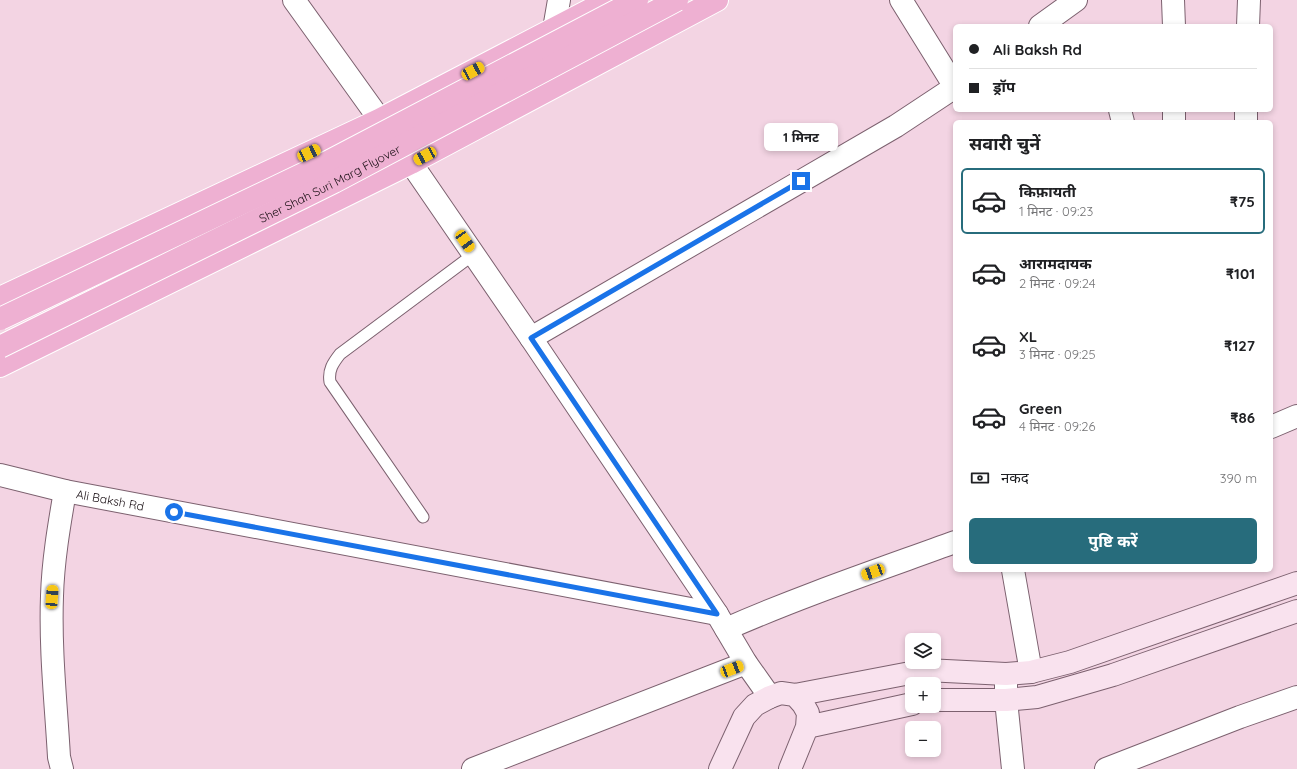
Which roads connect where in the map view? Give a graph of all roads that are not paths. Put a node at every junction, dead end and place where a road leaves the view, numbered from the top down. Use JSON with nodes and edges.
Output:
{"nodes":[{"id":1,"x":294,"y":0,"type":"edge"},
{"id":2,"x":559,"y":0,"type":"edge"},
{"id":3,"x":609,"y":0,"type":"edge"},
{"id":4,"x":637,"y":0,"type":"edge"},
{"id":5,"x":677,"y":0,"type":"edge"},
{"id":6,"x":716,"y":0,"type":"edge"},
{"id":7,"x":900,"y":0,"type":"edge"},
{"id":8,"x":1173,"y":0,"type":"edge"},
{"id":9,"x":1249,"y":0,"type":"edge"},
{"id":10,"x":1066,"y":9,"type":"edge"},
{"id":11,"x":1043,"y":24,"type":"edge"},
{"id":12,"x":1174,"y":24,"type":"edge"},
{"id":13,"x":1248,"y":24,"type":"edge"},
{"id":14,"x":554,"y":29,"type":"junction"},
{"id":15,"x":953,"y":84,"type":"edge"},
{"id":16,"x":953,"y":88,"type":"edge"},
{"id":17,"x":379,"y":120,"type":"junction"},
{"id":18,"x":411,"y":163,"type":"junction"},
{"id":19,"x":474,"y":254,"type":"junction"},
{"id":20,"x":0,"y":298,"type":"edge"},
{"id":21,"x":0,"y":319,"type":"edge"},
{"id":22,"x":531,"y":338,"type":"junction"},
{"id":23,"x":0,"y":347,"type":"edge"},
{"id":24,"x":0,"y":366,"type":"edge"},
{"id":25,"x":1297,"y":416,"type":"edge"},
{"id":26,"x":1273,"y":426,"type":"edge"},
{"id":27,"x":0,"y":475,"type":"edge"},
{"id":28,"x":65,"y":491,"type":"junction"},
{"id":29,"x":423,"y":517,"type":"dead end"},
{"id":30,"x":953,"y":543,"type":"edge"},
{"id":31,"x":1013,"y":572,"type":"edge"},
{"id":32,"x":1297,"y":583,"type":"edge"},
{"id":33,"x":1297,"y":611,"type":"edge"},
{"id":34,"x":722,"y":622,"type":"junction"},
{"id":35,"x":746,"y":663,"type":"junction"},
{"id":36,"x":1031,"y":672,"type":"junction"},
{"id":37,"x":1006,"y":674,"type":"junction"},
{"id":38,"x":795,"y":695,"type":"junction"},
{"id":39,"x":770,"y":697,"type":"junction"},
{"id":40,"x":1297,"y":697,"type":"edge"},
{"id":41,"x":941,"y":700,"type":"edge"},
{"id":42,"x":1006,"y":700,"type":"junction"},
{"id":43,"x":905,"y":706,"type":"edge"},
{"id":44,"x":807,"y":727,"type":"junction"},
{"id":45,"x":62,"y":769,"type":"edge"},
{"id":46,"x":474,"y":769,"type":"edge"},
{"id":47,"x":720,"y":769,"type":"edge"},
{"id":48,"x":790,"y":769,"type":"edge"},
{"id":49,"x":1013,"y":769,"type":"edge"},
{"id":50,"x":1106,"y":769,"type":"edge"}],
"edges":[{"from":1,"to":17,"type":"street"},
{"from":2,"to":14,"type":"street"},
{"from":3,"to":14,"type":"highway"},
{"from":4,"to":21,"type":"highway","name":"Sher Shah Suri Marg Flyover","bridge":true},
{"from":5,"to":23,"type":"highway","name":"Sher Shah Suri Marg Flyover","bridge":true},
{"from":6,"to":18,"type":"highway"},
{"from":7,"to":15,"type":"street"},
{"from":8,"to":12,"type":"street"},
{"from":9,"to":13,"type":"street"},
{"from":10,"to":11,"type":"street"},
{"from":14,"to":17,"type":"highway"},
{"from":16,"to":22,"type":"street"},
{"from":17,"to":18,"type":"street"},
{"from":17,"to":20,"type":"highway"},
{"from":18,"to":19,"type":"street"},
{"from":18,"to":24,"type":"highway"},
{"from":19,"to":22,"type":"street"},
{"from":19,"to":29,"type":"lane"},
{"from":22,"to":34,"type":"street"},
{"from":25,"to":26,"type":"street"},
{"from":27,"to":28,"type":"street","name":"Ali Baksh Rd"},
{"from":28,"to":34,"type":"street","name":"Ali Baksh Rd"},
{"from":28,"to":45,"type":"street"},
{"from":30,"to":34,"type":"street"},
{"from":31,"to":36,"type":"street"},
{"from":32,"to":36,"type":"main road"},
{"from":33,"to":42,"type":"main road"},
{"from":34,"to":35,"type":"street"},
{"from":35,"to":39,"type":"street"},
{"from":35,"to":46,"type":"street"},
{"from":36,"to":37,"type":"main road"},
{"from":37,"to":38,"type":"main road"},
{"from":37,"to":42,"type":"street"},
{"from":38,"to":39,"type":"main road"},
{"from":38,"to":44,"type":"main road"},
{"from":39,"to":47,"type":"main road"},
{"from":40,"to":50,"type":"street"},
{"from":41,"to":42,"type":"main road"},
{"from":42,"to":49,"type":"street"},
{"from":43,"to":44,"type":"main road"},
{"from":44,"to":48,"type":"main road"}]}
